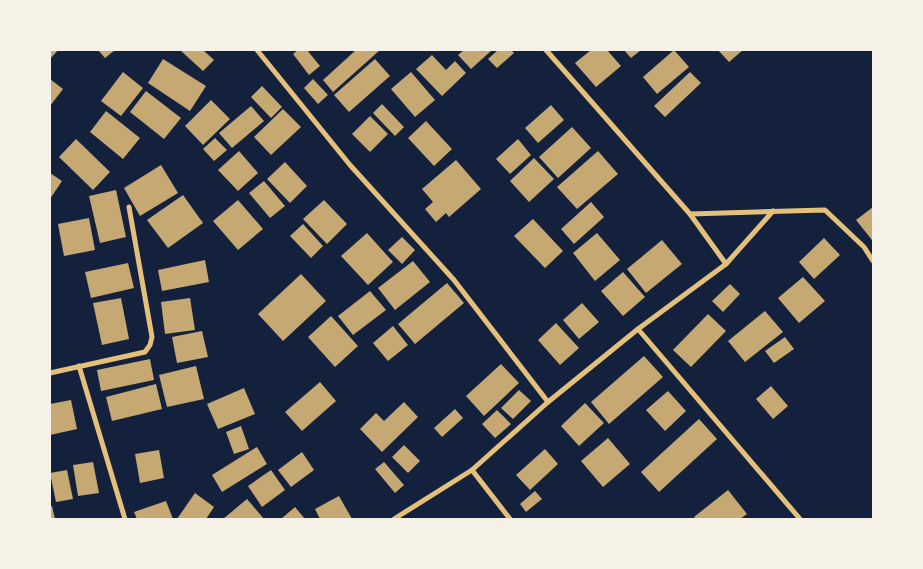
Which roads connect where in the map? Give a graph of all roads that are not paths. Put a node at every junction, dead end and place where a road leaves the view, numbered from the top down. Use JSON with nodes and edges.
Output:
{"nodes":[{"id":1,"x":257,"y":50,"type":"edge"},
{"id":2,"x":546,"y":50,"type":"edge"},
{"id":3,"x":129,"y":207,"type":"dead end"},
{"id":4,"x":773,"y":211,"type":"junction"},
{"id":5,"x":690,"y":214,"type":"junction"},
{"id":6,"x":873,"y":260,"type":"edge"},
{"id":7,"x":726,"y":264,"type":"junction"},
{"id":8,"x":638,"y":328,"type":"junction"},
{"id":9,"x":79,"y":366,"type":"junction"},
{"id":10,"x":50,"y":373,"type":"edge"},
{"id":11,"x":548,"y":402,"type":"junction"},
{"id":12,"x":472,"y":470,"type":"junction"},
{"id":13,"x":126,"y":519,"type":"edge"},
{"id":14,"x":394,"y":519,"type":"edge"},
{"id":15,"x":510,"y":519,"type":"edge"},
{"id":16,"x":800,"y":519,"type":"edge"}],
"edges":[{"from":1,"to":11,"type":"street"},
{"from":2,"to":5,"type":"street"},
{"from":3,"to":9,"type":"street"},
{"from":4,"to":5,"type":"street"},
{"from":4,"to":6,"type":"street"},
{"from":4,"to":7,"type":"street"},
{"from":5,"to":7,"type":"street"},
{"from":7,"to":8,"type":"street"},
{"from":8,"to":11,"type":"street"},
{"from":8,"to":16,"type":"street"},
{"from":9,"to":10,"type":"street"},
{"from":9,"to":13,"type":"street"},
{"from":11,"to":12,"type":"street"},
{"from":12,"to":14,"type":"street"},
{"from":12,"to":15,"type":"street"}]}
